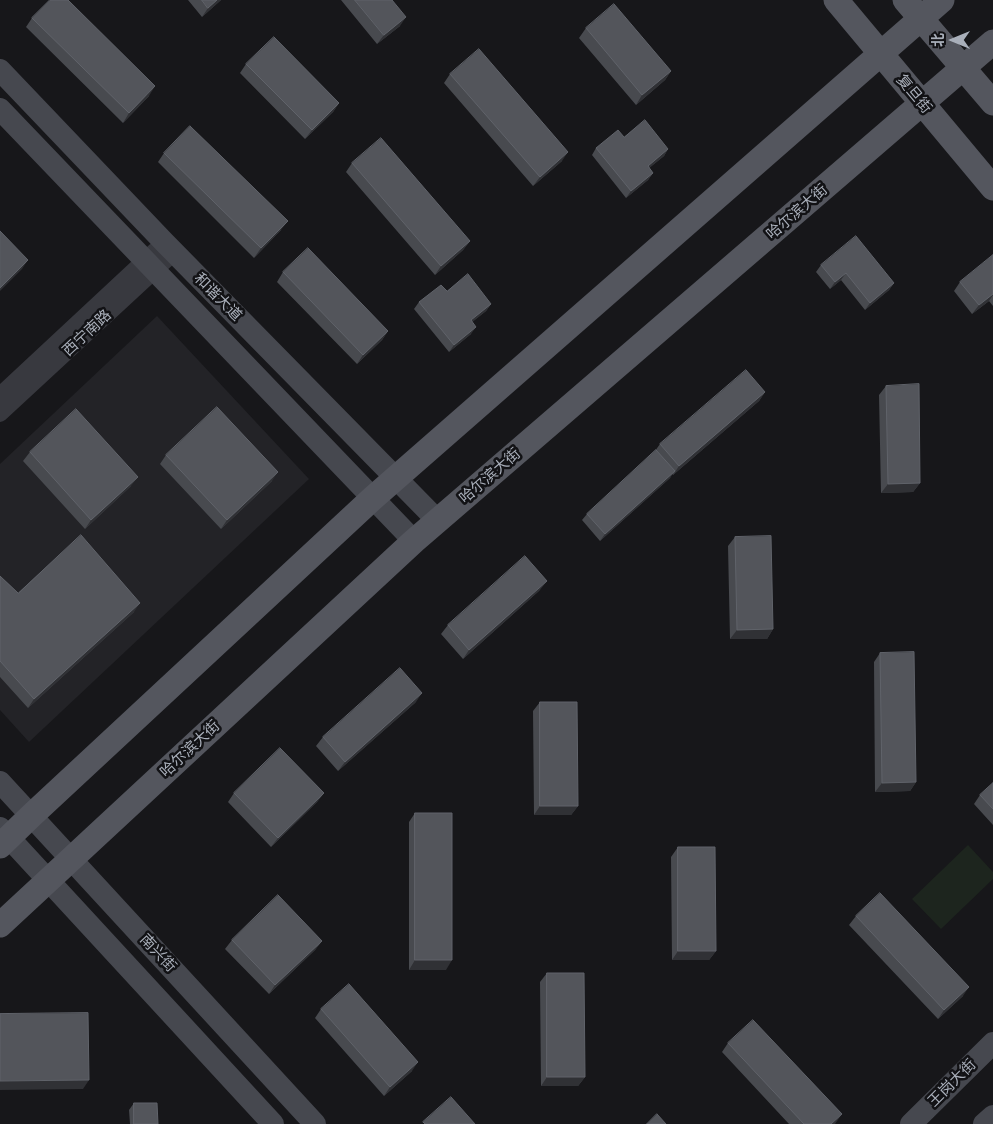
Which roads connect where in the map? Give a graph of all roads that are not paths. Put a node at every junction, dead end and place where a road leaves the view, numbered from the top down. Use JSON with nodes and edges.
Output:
{"nodes":[{"id":1,"x":836,"y":0,"type":"edge"},
{"id":2,"x":905,"y":0,"type":"edge"},
{"id":3,"x":942,"y":0,"type":"edge"},
{"id":4,"x":921,"y":19,"type":"junction"},
{"id":5,"x":993,"y":42,"type":"edge"},
{"id":6,"x":880,"y":53,"type":"junction"},
{"id":7,"x":964,"y":68,"type":"junction"},
{"id":8,"x":0,"y":70,"type":"edge"},
{"id":9,"x":993,"y":103,"type":"edge"},
{"id":10,"x":922,"y":104,"type":"junction"},
{"id":11,"x":0,"y":109,"type":"edge"},
{"id":12,"x":993,"y":188,"type":"edge"},
{"id":13,"x":169,"y":248,"type":"junction"},
{"id":14,"x":150,"y":265,"type":"junction"},
{"id":15,"x":0,"y":395,"type":"edge"},
{"id":16,"x":0,"y":414,"type":"edge"},
{"id":17,"x":397,"y":478,"type":"junction"},
{"id":18,"x":373,"y":498,"type":"junction"},
{"id":19,"x":438,"y":521,"type":"junction"},
{"id":20,"x":414,"y":541,"type":"junction"},
{"id":21,"x":0,"y":782,"type":"edge"},
{"id":22,"x":32,"y":815,"type":"junction"},
{"id":23,"x":3,"y":837,"type":"edge"},
{"id":24,"x":72,"y":859,"type":"junction"},
{"id":25,"x":48,"y":880,"type":"junction"},
{"id":26,"x":0,"y":925,"type":"edge"},
{"id":27,"x":993,"y":1043,"type":"edge"},
{"id":28,"x":993,"y":1116,"type":"edge"},
{"id":29,"x":273,"y":1124,"type":"edge"},
{"id":30,"x":315,"y":1124,"type":"edge"},
{"id":31,"x":911,"y":1124,"type":"edge"},
{"id":32,"x":984,"y":1124,"type":"edge"}],
"edges":[{"from":1,"to":6,"type":"main road","name":"复旦街"},
{"from":2,"to":4,"type":"main road"},
{"from":3,"to":4,"type":"main road"},
{"from":4,"to":6,"type":"main road"},
{"from":4,"to":7,"type":"main road"},
{"from":5,"to":7,"type":"main road","name":"哈尔滨大街"},
{"from":6,"to":10,"type":"main road","name":"复旦街"},
{"from":6,"to":17,"type":"main road"},
{"from":7,"to":9,"type":"main road"},
{"from":7,"to":10,"type":"main road","name":"哈尔滨大街"},
{"from":8,"to":13,"type":"main road","name":"和谐大道"},
{"from":10,"to":12,"type":"main road","name":"复旦街"},
{"from":10,"to":19,"type":"main road","name":"哈尔滨大街"},
{"from":11,"to":14,"type":"main road","name":"和谐大道"},
{"from":13,"to":14,"type":"street","name":"西宁南路"},
{"from":13,"to":17,"type":"main road","name":"和谐大道"},
{"from":14,"to":15,"type":"street","name":"西宁南路"},
{"from":14,"to":16,"type":"street","name":"西宁南路"},
{"from":14,"to":18,"type":"main road","name":"和谐大道"},
{"from":17,"to":18,"type":"main road"},
{"from":17,"to":19,"type":"main road","name":"和谐大道"},
{"from":18,"to":20,"type":"main road","name":"和谐大道"},
{"from":18,"to":22,"type":"main road"},
{"from":19,"to":20,"type":"main road","name":"哈尔滨大街"},
{"from":20,"to":24,"type":"main road","name":"哈尔滨大街"},
{"from":21,"to":22,"type":"main road","name":"南兴街"},
{"from":22,"to":23,"type":"main road"},
{"from":22,"to":24,"type":"main road","name":"南兴街"},
{"from":23,"to":25,"type":"main road"},
{"from":24,"to":25,"type":"main road","name":"哈尔滨大街"},
{"from":24,"to":30,"type":"main road","name":"南兴街"},
{"from":25,"to":26,"type":"main road","name":"哈尔滨大街"},
{"from":25,"to":29,"type":"main road"},
{"from":27,"to":31,"type":"main road","name":"王岗大街"},
{"from":28,"to":32,"type":"main road"}]}
